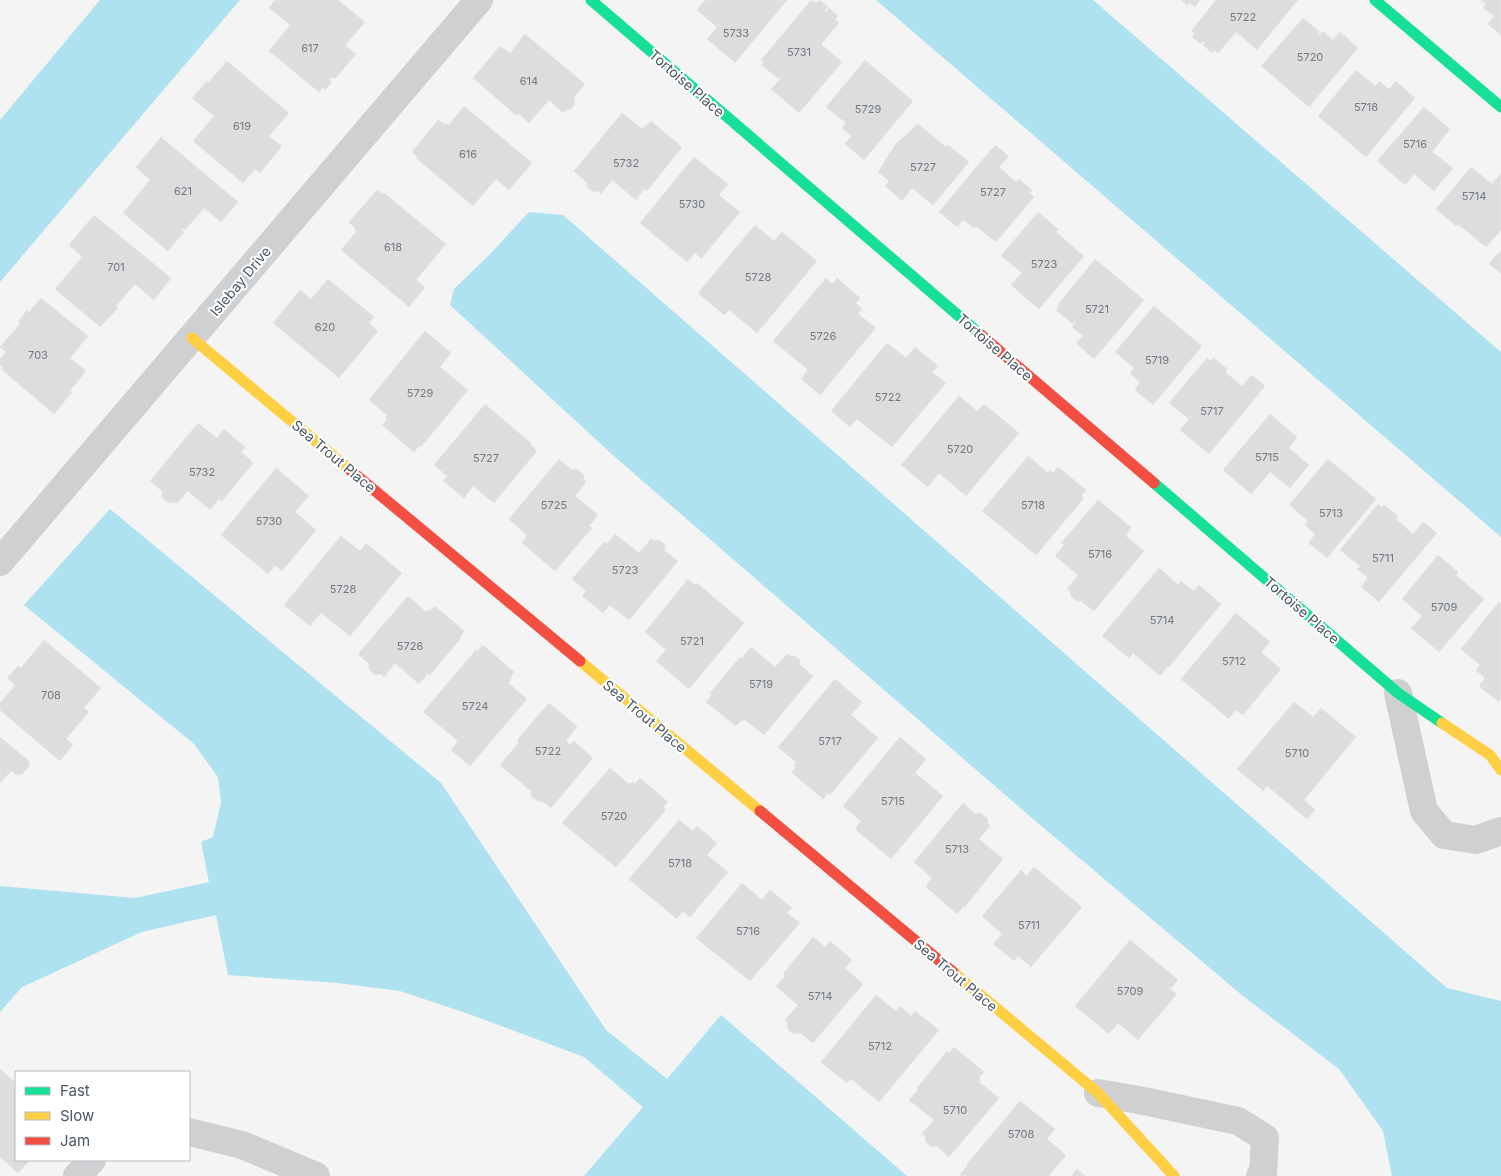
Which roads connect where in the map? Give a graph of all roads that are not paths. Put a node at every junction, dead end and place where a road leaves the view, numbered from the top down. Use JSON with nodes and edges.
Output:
{"nodes":[{"id":1,"x":479,"y":0,"type":"edge"},
{"id":2,"x":591,"y":0,"type":"edge"},
{"id":3,"x":1375,"y":0,"type":"edge"},
{"id":4,"x":1501,"y":107,"type":"edge"},
{"id":5,"x":192,"y":338,"type":"junction"},
{"id":6,"x":0,"y":562,"type":"edge"},
{"id":7,"x":1398,"y":693,"type":"junction"},
{"id":8,"x":1501,"y":770,"type":"edge"},
{"id":9,"x":1501,"y":831,"type":"edge"},
{"id":10,"x":1098,"y":1094,"type":"junction"},
{"id":11,"x":190,"y":1132,"type":"edge"},
{"id":12,"x":91,"y":1161,"type":"edge"},
{"id":13,"x":77,"y":1176,"type":"edge"},
{"id":14,"x":316,"y":1176,"type":"edge"},
{"id":15,"x":1174,"y":1176,"type":"edge"},
{"id":16,"x":1260,"y":1176,"type":"edge"}],
"edges":[{"from":1,"to":5,"type":"street","name":"Islebay Drive"},
{"from":2,"to":7,"type":"street","name":"Tortoise Place"},
{"from":3,"to":4,"type":"street"},
{"from":5,"to":6,"type":"street","name":"Islebay Drive"},
{"from":5,"to":10,"type":"street","name":"Sea Trout Place"},
{"from":7,"to":8,"type":"street","name":"Tortoise Place"},
{"from":7,"to":9,"type":"street"},
{"from":10,"to":15,"type":"street","name":"Sea Trout Place"},
{"from":10,"to":16,"type":"street"},
{"from":11,"to":14,"type":"street"},
{"from":12,"to":13,"type":"street"}]}
